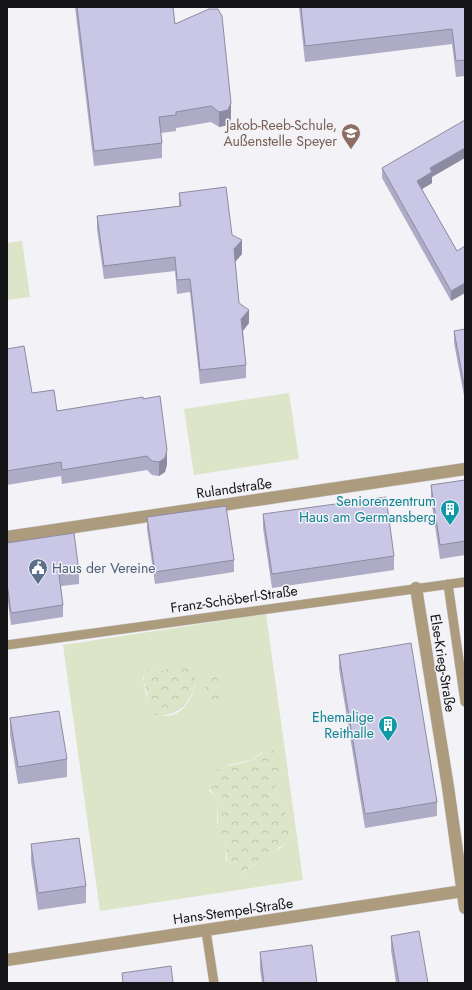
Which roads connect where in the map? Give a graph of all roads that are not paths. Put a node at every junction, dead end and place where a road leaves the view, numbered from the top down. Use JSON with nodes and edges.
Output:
{"nodes":[{"id":1,"x":465,"y":469,"type":"edge"},
{"id":2,"x":7,"y":537,"type":"edge"},
{"id":3,"x":465,"y":582,"type":"edge"},
{"id":4,"x":448,"y":584,"type":"junction"},
{"id":5,"x":416,"y":588,"type":"junction"},
{"id":6,"x":7,"y":645,"type":"edge"},
{"id":7,"x":465,"y":702,"type":"edge"},
{"id":8,"x":463,"y":891,"type":"junction"},
{"id":9,"x":465,"y":908,"type":"edge"},
{"id":10,"x":206,"y":931,"type":"junction"},
{"id":11,"x":7,"y":960,"type":"edge"},
{"id":12,"x":214,"y":983,"type":"edge"}],
"edges":[{"from":1,"to":2,"type":"street","name":"Rulandstraße"},
{"from":3,"to":4,"type":"lane","name":"Franz-Schöberl-Straße"},
{"from":4,"to":5,"type":"lane","name":"Franz-Schöberl-Straße"},
{"from":4,"to":7,"type":"lane"},
{"from":5,"to":6,"type":"lane","name":"Franz-Schöberl-Straße"},
{"from":5,"to":8,"type":"street","name":"Else-Krieg-Straße"},
{"from":8,"to":9,"type":"street","name":"Else-Krieg-Straße"},
{"from":8,"to":10,"type":"street","name":"Hans-Stempel-Straße"},
{"from":10,"to":11,"type":"street","name":"Hans-Stempel-Straße"},
{"from":10,"to":12,"type":"lane"}]}
